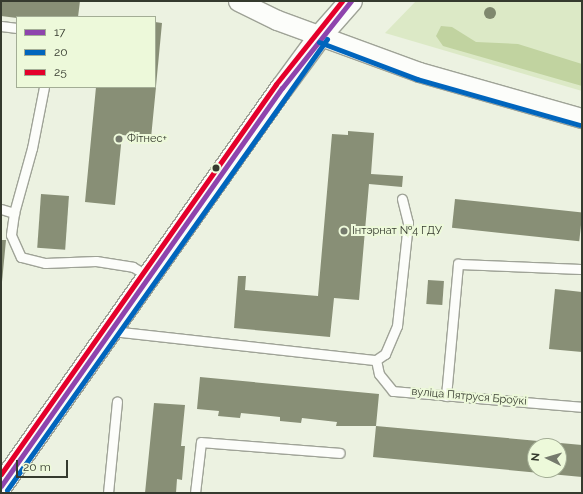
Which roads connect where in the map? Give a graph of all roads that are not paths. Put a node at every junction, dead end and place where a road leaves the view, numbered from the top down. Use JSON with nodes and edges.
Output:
{"nodes":[{"id":1,"x":238,"y":1,"type":"edge"},
{"id":2,"x":351,"y":1,"type":"edge"},
{"id":3,"x":1,"y":26,"type":"edge"},
{"id":4,"x":16,"y":28,"type":"edge"},
{"id":5,"x":321,"y":34,"type":"junction"},
{"id":6,"x":44,"y":88,"type":"edge"},
{"id":7,"x":582,"y":118,"type":"edge"},
{"id":8,"x":402,"y":199,"type":"dead end"},
{"id":9,"x":1,"y":209,"type":"edge"},
{"id":10,"x":14,"y":213,"type":"junction"},
{"id":11,"x":582,"y":269,"type":"edge"},
{"id":12,"x":148,"y":276,"type":"junction"},
{"id":13,"x":111,"y":331,"type":"junction"},
{"id":14,"x":376,"y":360,"type":"junction"},
{"id":15,"x":446,"y":396,"type":"junction"},
{"id":16,"x":118,"y":401,"type":"dead end"},
{"id":17,"x":582,"y":407,"type":"edge"},
{"id":18,"x":340,"y":453,"type":"dead end"},
{"id":19,"x":1,"y":486,"type":"edge"},
{"id":20,"x":108,"y":493,"type":"edge"},
{"id":21,"x":195,"y":493,"type":"edge"}],
"edges":[{"from":1,"to":5,"type":"street"},
{"from":2,"to":5,"type":"main road"},
{"from":3,"to":4,"type":"lane"},
{"from":5,"to":7,"type":"street"},
{"from":5,"to":12,"type":"main road"},
{"from":6,"to":10,"type":"lane"},
{"from":8,"to":14,"type":"lane"},
{"from":9,"to":10,"type":"lane"},
{"from":10,"to":12,"type":"lane"},
{"from":11,"to":15,"type":"lane"},
{"from":12,"to":13,"type":"main road"},
{"from":13,"to":14,"type":"lane"},
{"from":13,"to":19,"type":"main road"},
{"from":14,"to":15,"type":"lane","name":"вуліца Пятруся Броўкі"},
{"from":15,"to":17,"type":"lane","name":"вуліца Пятруся Броўкі"},
{"from":16,"to":20,"type":"lane"},
{"from":18,"to":21,"type":"lane"}]}
